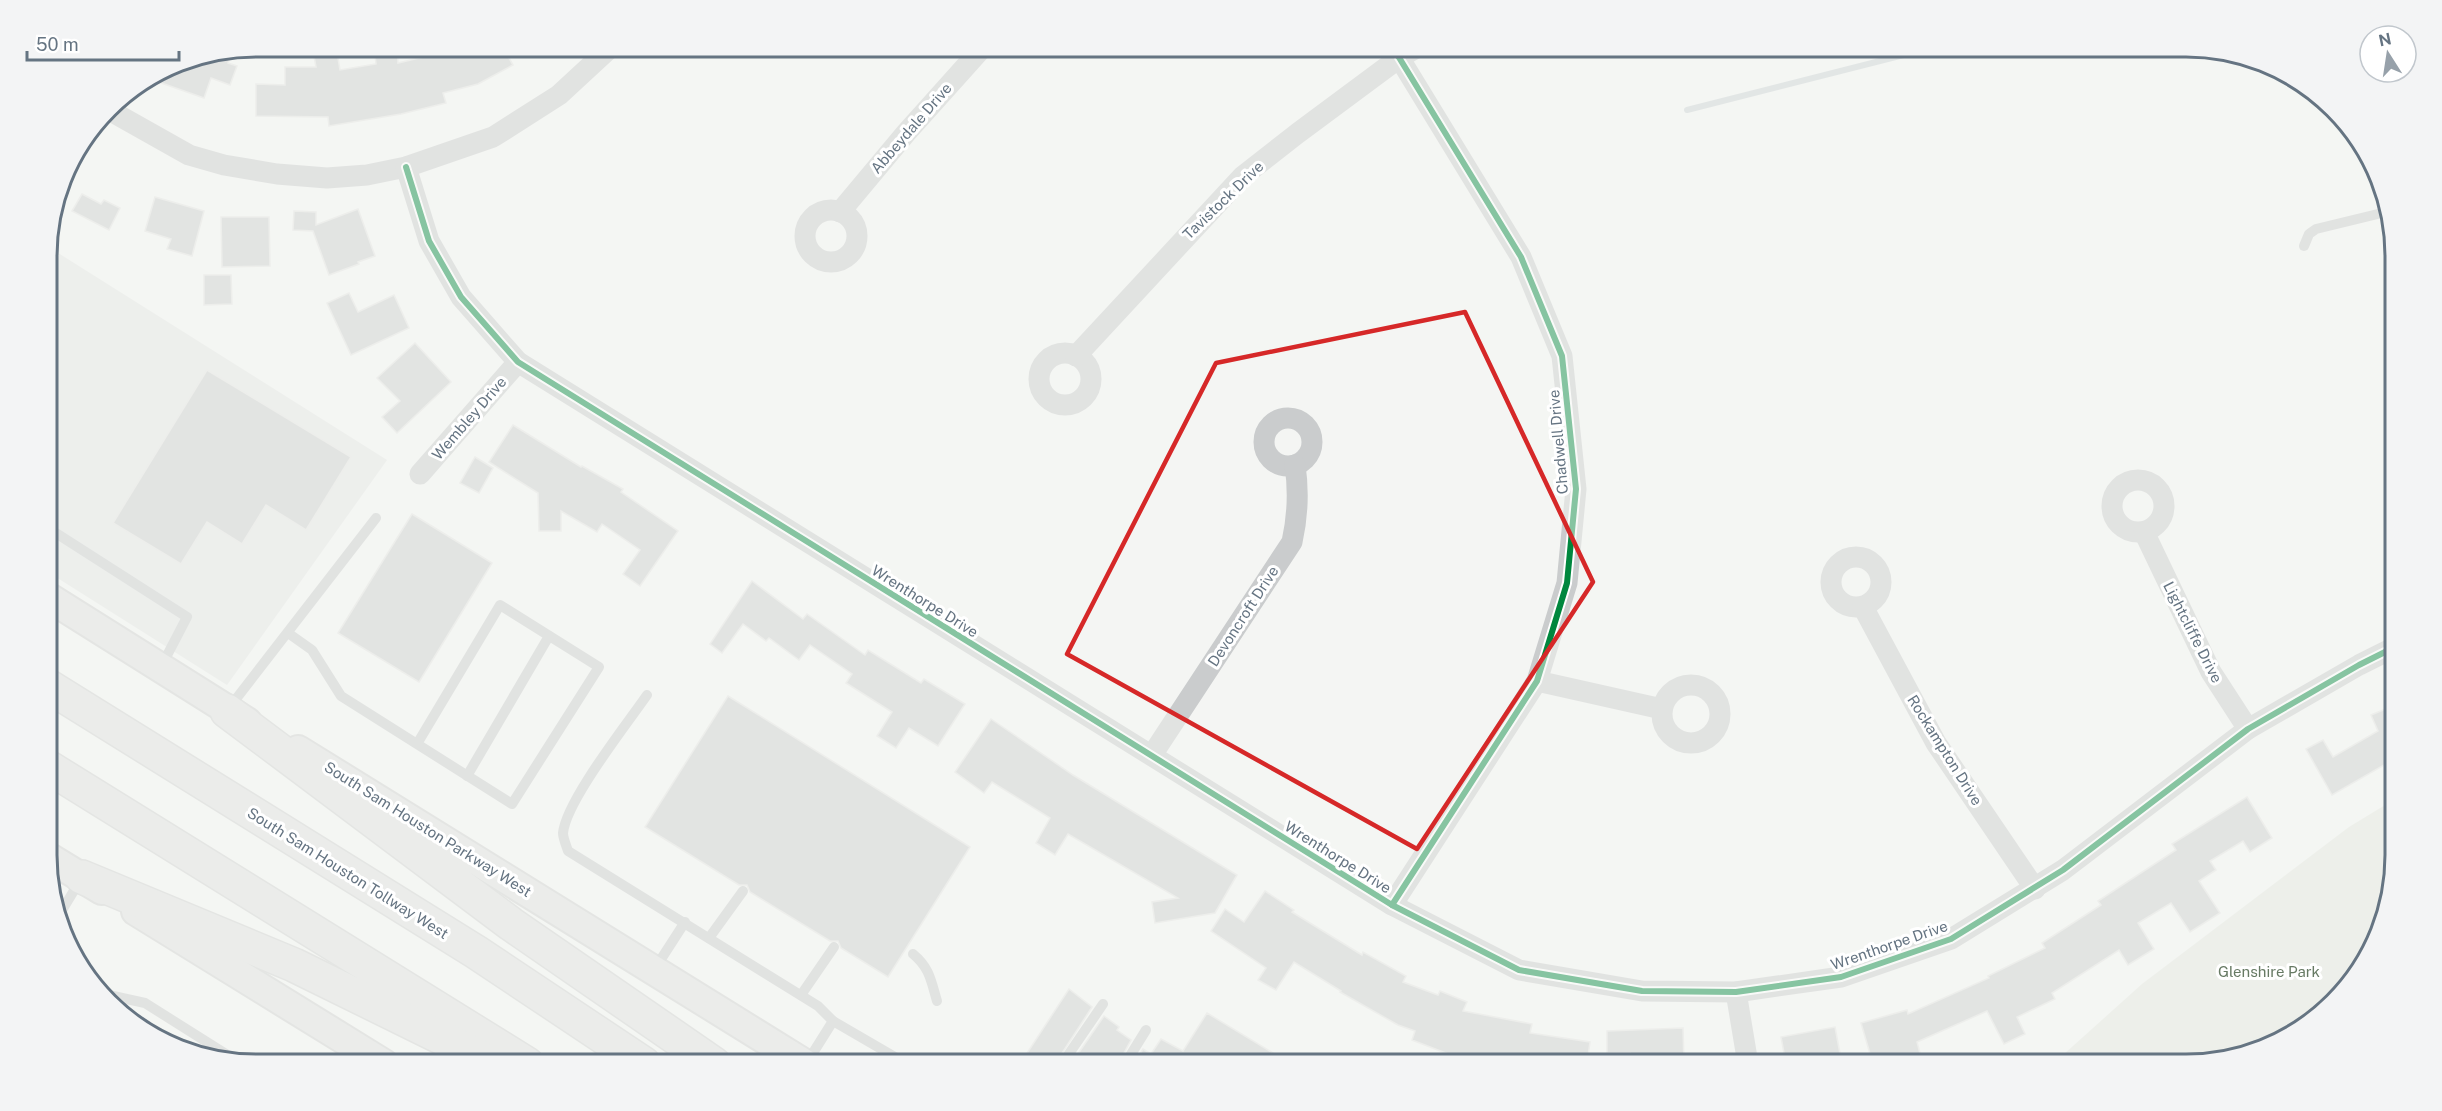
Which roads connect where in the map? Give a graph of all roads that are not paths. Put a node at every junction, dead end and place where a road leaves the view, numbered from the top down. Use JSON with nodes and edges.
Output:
{"nodes":[{"id":1,"x":600,"y":57,"type":"edge"},
{"id":2,"x":974,"y":57,"type":"edge"},
{"id":3,"x":1390,"y":57,"type":"edge"},
{"id":4,"x":1399,"y":57,"type":"edge"},
{"id":5,"x":117,"y":114,"type":"edge"},
{"id":6,"x":406,"y":166,"type":"junction"},
{"id":7,"x":840,"y":212,"type":"dead end"},
{"id":8,"x":2380,"y":214,"type":"edge"},
{"id":9,"x":2304,"y":246,"type":"dead end"},
{"id":10,"x":1076,"y":356,"type":"dead end"},
{"id":11,"x":518,"y":363,"type":"junction"},
{"id":12,"x":1295,"y":465,"type":"dead end"},
{"id":13,"x":420,"y":474,"type":"dead end"},
{"id":14,"x":376,"y":518,"type":"dead end"},
{"id":15,"x":2144,"y":532,"type":"dead end"},
{"id":16,"x":57,"y":534,"type":"edge"},
{"id":17,"x":57,"y":603,"type":"edge"},
{"id":18,"x":1863,"y":607,"type":"dead end"},
{"id":19,"x":288,"y":633,"type":"junction"},
{"id":20,"x":549,"y":636,"type":"junction"},
{"id":21,"x":2385,"y":652,"type":"edge"},
{"id":22,"x":160,"y":668,"type":"junction"},
{"id":23,"x":1537,"y":681,"type":"junction"},
{"id":24,"x":57,"y":692,"type":"edge"},
{"id":25,"x":647,"y":695,"type":"dead end"},
{"id":26,"x":1662,"y":709,"type":"dead end"},
{"id":27,"x":227,"y":711,"type":"junction"},
{"id":28,"x":2248,"y":729,"type":"junction"},
{"id":29,"x":417,"y":744,"type":"junction"},
{"id":30,"x":1152,"y":755,"type":"junction"},
{"id":31,"x":57,"y":773,"type":"edge"},
{"id":32,"x":467,"y":776,"type":"junction"},
{"id":33,"x":58,"y":863,"type":"edge"},
{"id":34,"x":82,"y":878,"type":"junction"},
{"id":35,"x":2035,"y":888,"type":"junction"},
{"id":36,"x":743,"y":891,"type":"dead end"},
{"id":37,"x":1392,"y":905,"type":"junction"},
{"id":38,"x":64,"y":907,"type":"edge"},
{"id":39,"x":685,"y":922,"type":"junction"},
{"id":40,"x":709,"y":938,"type":"junction"},
{"id":41,"x":834,"y":946,"type":"dead end"},
{"id":42,"x":913,"y":954,"type":"dead end"},
{"id":43,"x":654,"y":970,"type":"junction"},
{"id":44,"x":1736,"y":992,"type":"junction"},
{"id":45,"x":801,"y":995,"type":"junction"},
{"id":46,"x":116,"y":997,"type":"edge"},
{"id":47,"x":937,"y":1001,"type":"dead end"},
{"id":48,"x":1102,"y":1004,"type":"dead end"},
{"id":49,"x":832,"y":1021,"type":"junction"},
{"id":50,"x":1146,"y":1030,"type":"dead end"},
{"id":51,"x":220,"y":1051,"type":"edge"},
{"id":52,"x":368,"y":1054,"type":"edge"},
{"id":53,"x":476,"y":1054,"type":"edge"},
{"id":54,"x":511,"y":1054,"type":"edge"},
{"id":55,"x":629,"y":1054,"type":"edge"},
{"id":56,"x":700,"y":1054,"type":"edge"},
{"id":57,"x":789,"y":1054,"type":"edge"},
{"id":58,"x":811,"y":1054,"type":"edge"},
{"id":59,"x":889,"y":1054,"type":"edge"},
{"id":60,"x":1069,"y":1054,"type":"edge"},
{"id":61,"x":1131,"y":1054,"type":"edge"},
{"id":62,"x":1746,"y":1054,"type":"edge"}],
"edges":[{"from":1,"to":6,"type":"street"},
{"from":2,"to":7,"type":"street","name":"Abbeydale Drive"},
{"from":3,"to":10,"type":"street","name":"Tavistock Drive"},
{"from":4,"to":23,"type":"street","name":"Chadwell Drive"},
{"from":5,"to":6,"type":"street"},
{"from":6,"to":11,"type":"street","name":"Wrenthorpe Drive"},
{"from":8,"to":9,"type":"lane"},
{"from":11,"to":13,"type":"street","name":"Wembley Drive"},
{"from":11,"to":30,"type":"street","name":"Wrenthorpe Drive"},
{"from":12,"to":30,"type":"street","name":"Devoncroft Drive"},
{"from":14,"to":19,"type":"lane"},
{"from":15,"to":28,"type":"street","name":"Lightcliffe Drive"},
{"from":16,"to":22,"type":"lane"},
{"from":17,"to":22,"type":"main road","name":"South Sam Houston Parkway West"},
{"from":18,"to":35,"type":"street","name":"Rockampton Drive"},
{"from":19,"to":27,"type":"lane"},
{"from":19,"to":29,"type":"lane"},
{"from":20,"to":29,"type":"lane"},
{"from":20,"to":32,"type":"lane"},
{"from":20,"to":32,"type":"lane"},
{"from":21,"to":28,"type":"street","name":"Wrenthorpe Drive"},
{"from":22,"to":27,"type":"main road","name":"South Sam Houston Parkway West"},
{"from":23,"to":26,"type":"street"},
{"from":23,"to":37,"type":"street","name":"Chadwell Drive"},
{"from":24,"to":55,"type":"highway","name":"South Sam Houston Tollway West"},
{"from":25,"to":39,"type":"lane"},
{"from":27,"to":43,"type":"main road","name":"South Sam Houston Parkway West"},
{"from":27,"to":56,"type":"highway"},
{"from":28,"to":35,"type":"street","name":"Wrenthorpe Drive"},
{"from":29,"to":32,"type":"lane"},
{"from":30,"to":37,"type":"street","name":"Wrenthorpe Drive"},
{"from":31,"to":54,"type":"highway"},
{"from":33,"to":34,"type":"main road"},
{"from":34,"to":38,"type":"lane"},
{"from":34,"to":52,"type":"main road"},
{"from":34,"to":53,"type":"highway"},
{"from":35,"to":44,"type":"street","name":"Wrenthorpe Drive"},
{"from":36,"to":40,"type":"lane"},
{"from":37,"to":44,"type":"street","name":"Wrenthorpe Drive"},
{"from":39,"to":40,"type":"lane"},
{"from":39,"to":43,"type":"lane"},
{"from":40,"to":45,"type":"lane"},
{"from":41,"to":45,"type":"lane"},
{"from":42,"to":47,"type":"lane"},
{"from":43,"to":57,"type":"main road","name":"South Sam Houston Parkway West"},
{"from":44,"to":62,"type":"street"},
{"from":45,"to":49,"type":"lane"},
{"from":46,"to":51,"type":"lane"},
{"from":48,"to":60,"type":"lane"},
{"from":49,"to":58,"type":"lane"},
{"from":49,"to":59,"type":"lane"},
{"from":50,"to":61,"type":"lane"}]}
